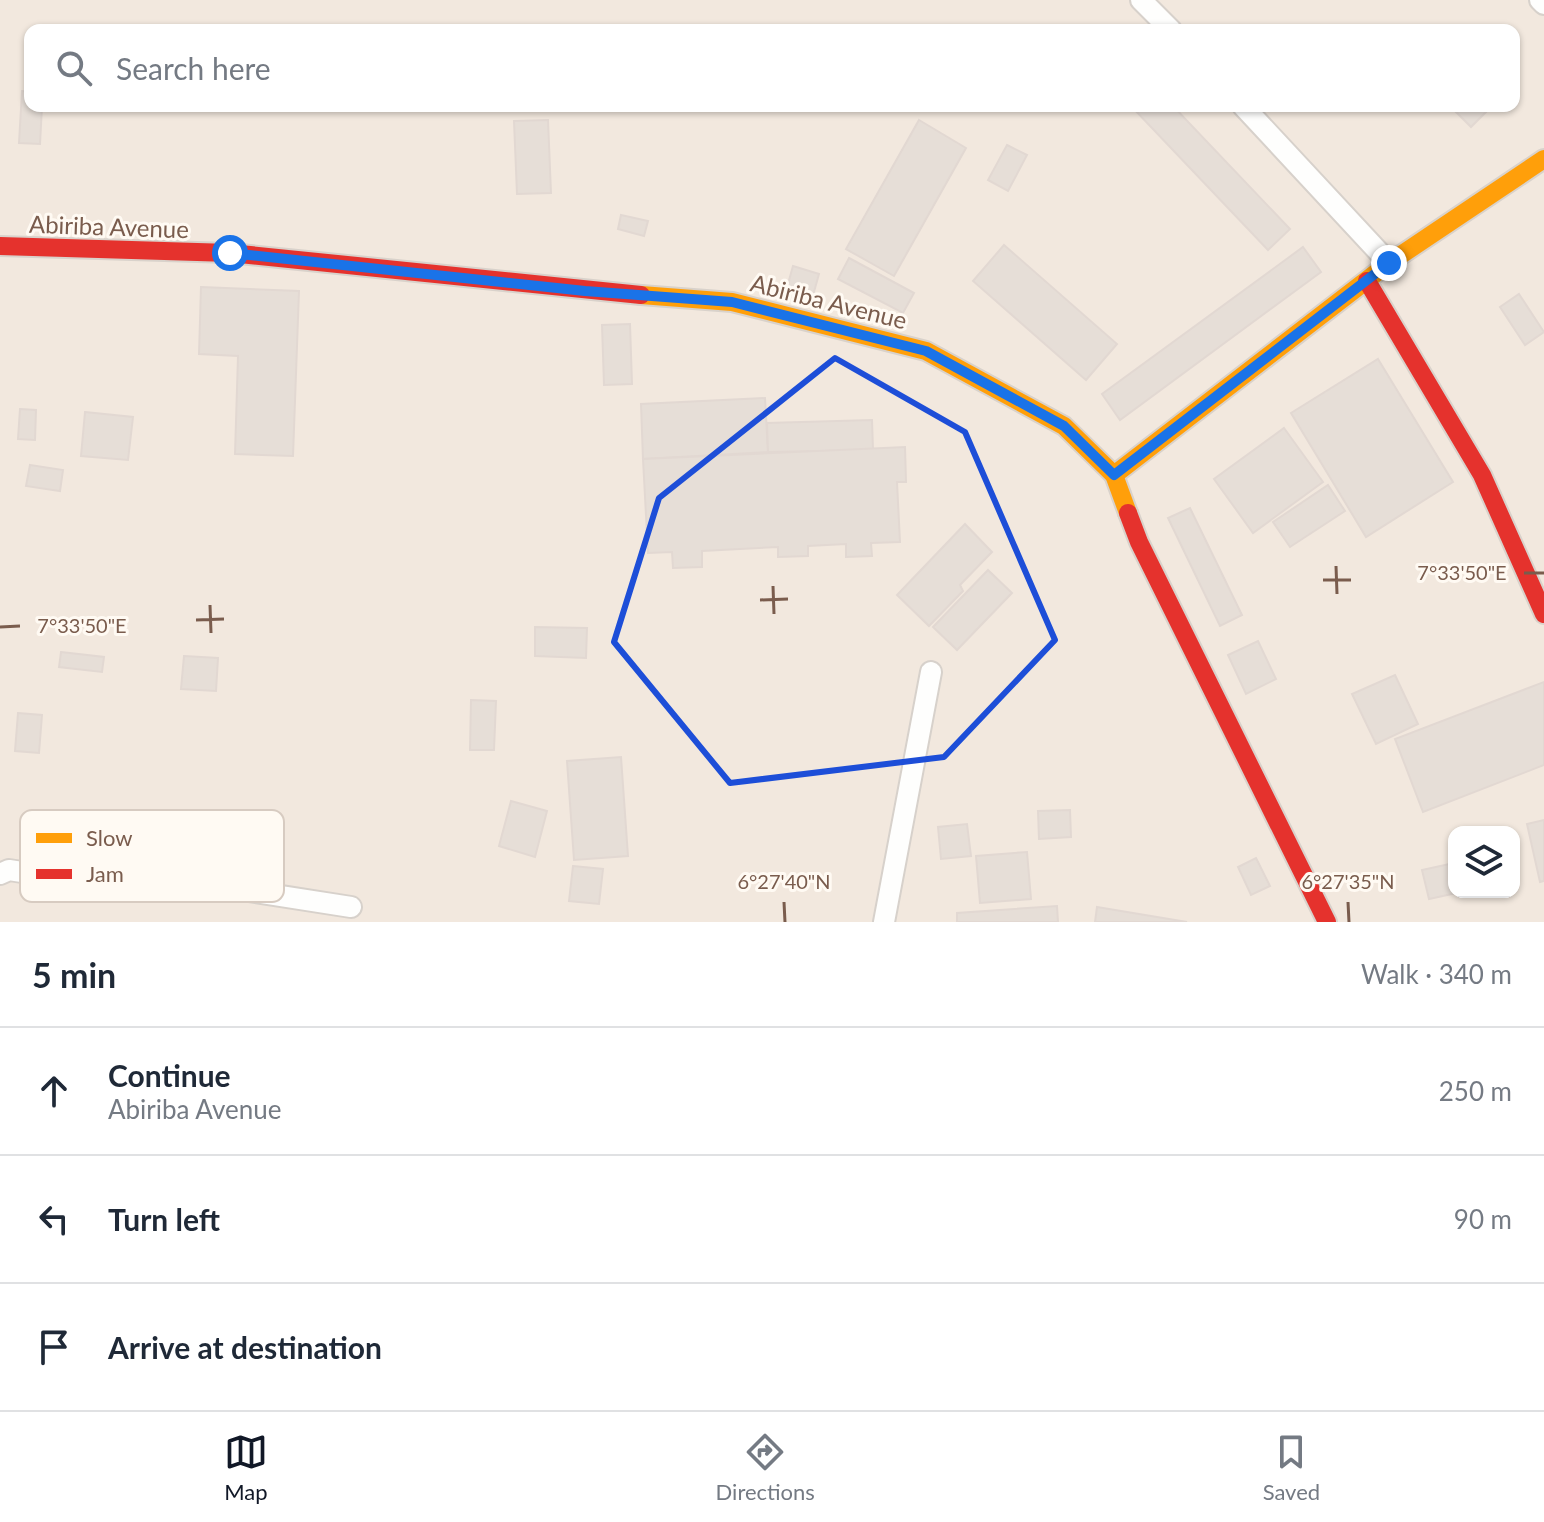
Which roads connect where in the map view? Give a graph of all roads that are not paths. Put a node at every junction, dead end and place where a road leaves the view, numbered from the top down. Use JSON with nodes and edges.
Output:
{"nodes":[{"id":1,"x":1141,"y":0,"type":"edge"},
{"id":2,"x":1165,"y":24,"type":"edge"},
{"id":3,"x":1249,"y":112,"type":"edge"},
{"id":4,"x":1544,"y":159,"type":"edge"},
{"id":5,"x":0,"y":246,"type":"edge"},
{"id":6,"x":1389,"y":263,"type":"junction"},
{"id":7,"x":1367,"y":281,"type":"junction"},
{"id":8,"x":1114,"y":475,"type":"junction"},
{"id":9,"x":1544,"y":614,"type":"edge"},
{"id":10,"x":931,"y":672,"type":"dead end"},
{"id":11,"x":20,"y":872,"type":"edge"},
{"id":12,"x":0,"y":874,"type":"edge"},
{"id":13,"x":284,"y":896,"type":"edge"},
{"id":14,"x":351,"y":907,"type":"dead end"},
{"id":15,"x":884,"y":922,"type":"edge"},
{"id":16,"x":1327,"y":922,"type":"edge"}],
"edges":[{"from":1,"to":2,"type":"street"},
{"from":3,"to":6,"type":"street"},
{"from":4,"to":6,"type":"street"},
{"from":5,"to":8,"type":"street","name":"Abiriba Avenue"},
{"from":6,"to":7,"type":"street"},
{"from":7,"to":8,"type":"street"},
{"from":7,"to":9,"type":"street"},
{"from":8,"to":16,"type":"street","name":"Abiriba Avenue"},
{"from":10,"to":15,"type":"street"},
{"from":11,"to":12,"type":"street"},
{"from":13,"to":14,"type":"street"}]}
